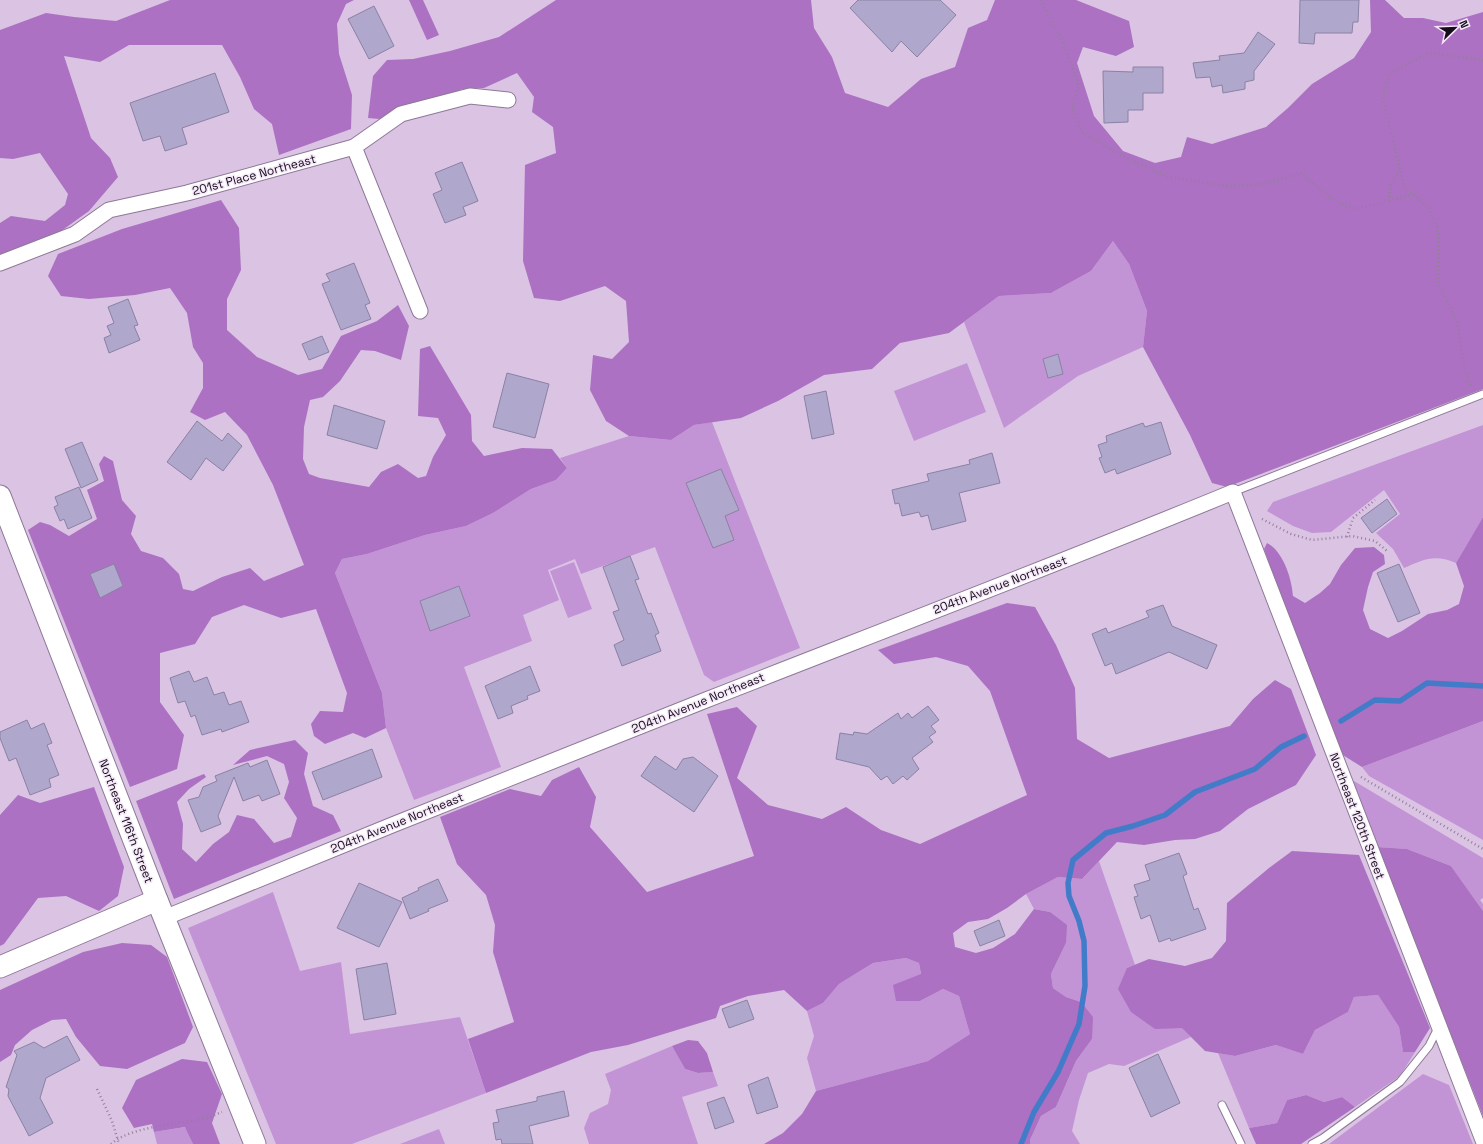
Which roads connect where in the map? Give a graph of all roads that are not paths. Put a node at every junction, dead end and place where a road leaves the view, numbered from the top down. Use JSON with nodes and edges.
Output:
{"nodes":[{"id":1,"x":508,"y":100,"type":"dead end"},
{"id":2,"x":354,"y":147,"type":"junction"},
{"id":3,"x":0,"y":263,"type":"edge"},
{"id":4,"x":420,"y":312,"type":"dead end"},
{"id":5,"x":1483,"y":394,"type":"edge"},
{"id":6,"x":1233,"y":492,"type":"junction"},
{"id":7,"x":0,"y":496,"type":"edge"},
{"id":8,"x":161,"y":909,"type":"junction"},
{"id":9,"x":0,"y":967,"type":"edge"},
{"id":10,"x":1439,"y":1026,"type":"junction"},
{"id":11,"x":1222,"y":1105,"type":"dead end"},
{"id":12,"x":1483,"y":1140,"type":"edge"},
{"id":13,"x":255,"y":1144,"type":"edge"},
{"id":14,"x":1241,"y":1144,"type":"edge"},
{"id":15,"x":1312,"y":1144,"type":"edge"}],
"edges":[{"from":1,"to":2,"type":"street","name":"201st Place Northeast"},
{"from":2,"to":3,"type":"street","name":"201st Place Northeast"},
{"from":2,"to":4,"type":"street"},
{"from":5,"to":6,"type":"lane"},
{"from":6,"to":8,"type":"street","name":"204th Avenue Northeast"},
{"from":6,"to":10,"type":"street","name":"Northeast 120th Street"},
{"from":7,"to":8,"type":"street","name":"Northeast 116th Street"},
{"from":8,"to":9,"type":"street"},
{"from":8,"to":13,"type":"street","name":"Northeast 116th Street"},
{"from":10,"to":12,"type":"street","name":"Northeast 120th Street"},
{"from":10,"to":15,"type":"lane"},
{"from":11,"to":14,"type":"lane"}]}
